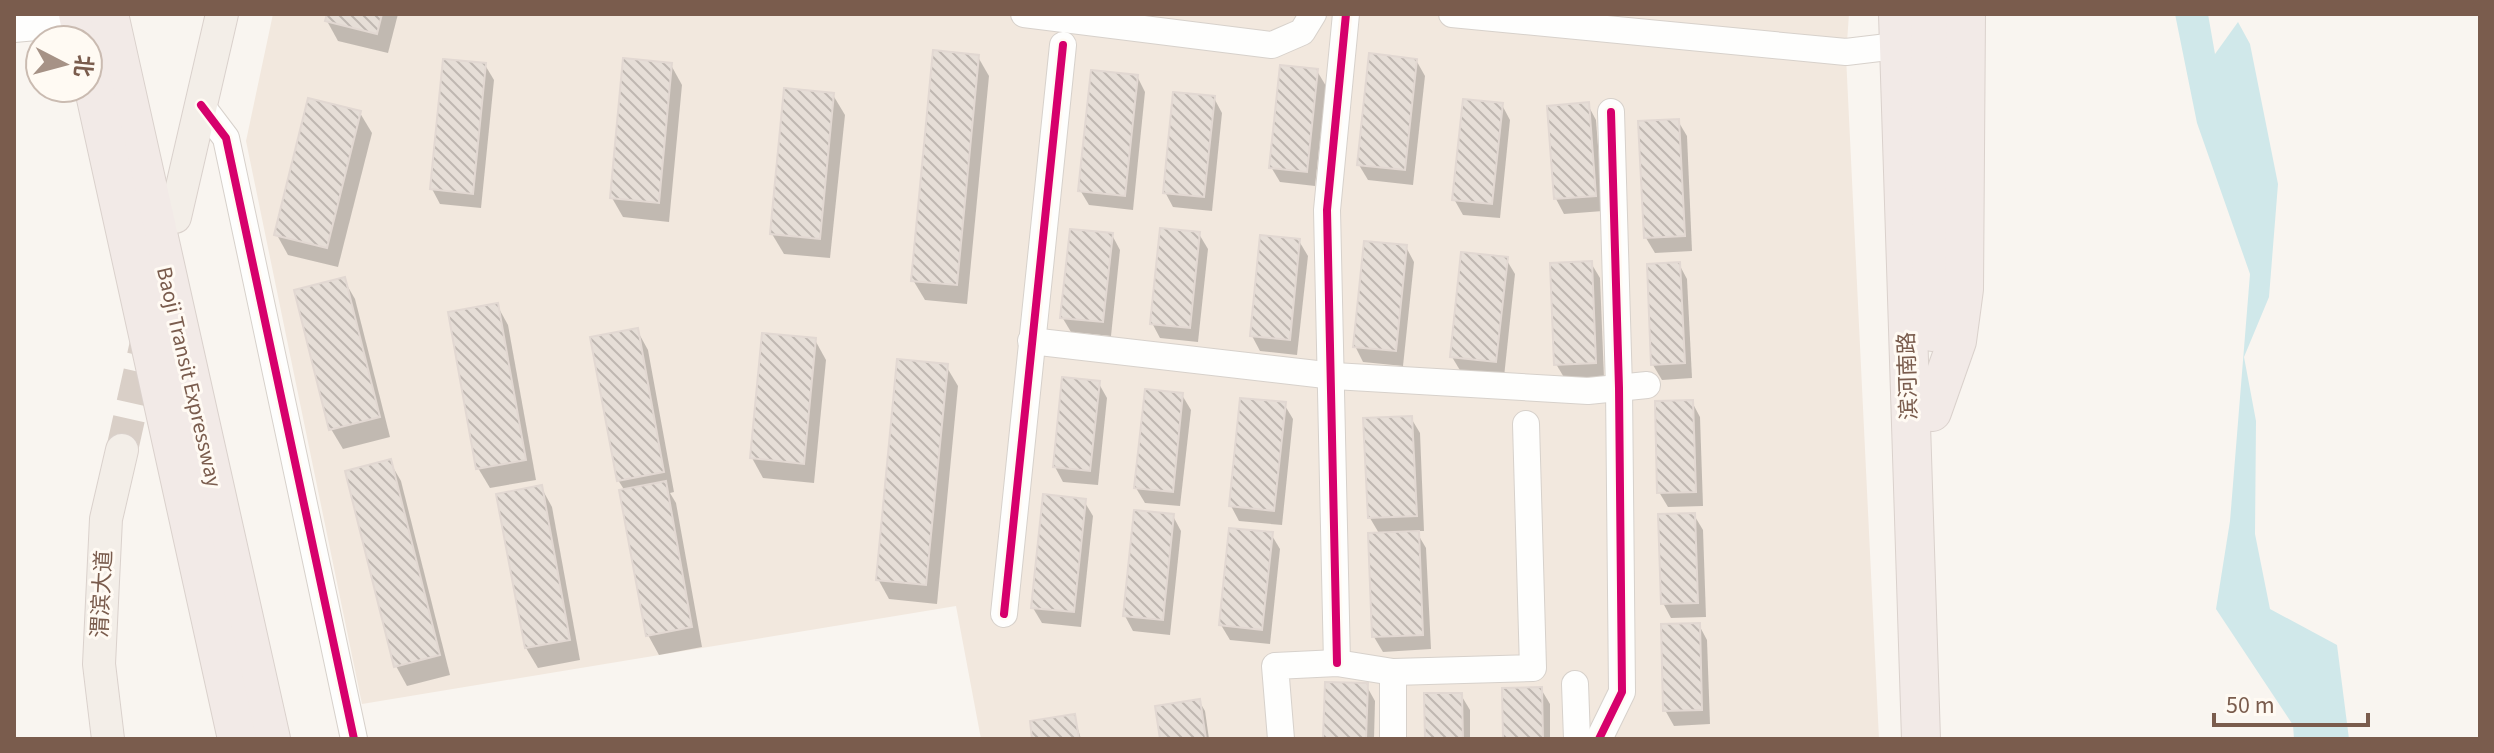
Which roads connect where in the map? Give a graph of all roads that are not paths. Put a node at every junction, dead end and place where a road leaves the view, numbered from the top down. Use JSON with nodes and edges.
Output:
{"nodes":[{"id":1,"x":109,"y":14,"type":"edge"},
{"id":2,"x":222,"y":14,"type":"edge"},
{"id":3,"x":1024,"y":14,"type":"edge"},
{"id":4,"x":1313,"y":14,"type":"edge"},
{"id":5,"x":1346,"y":14,"type":"edge"},
{"id":6,"x":1452,"y":14,"type":"edge"},
{"id":7,"x":1930,"y":14,"type":"edge"},
{"id":8,"x":1966,"y":14,"type":"edge"},
{"id":9,"x":1153,"y":22,"type":"edge"},
{"id":10,"x":1897,"y":30,"type":"edge"},
{"id":11,"x":1063,"y":45,"type":"dead end"},
{"id":12,"x":97,"y":104,"type":"edge"},
{"id":13,"x":201,"y":105,"type":"junction"},
{"id":14,"x":1611,"y":112,"type":"dead end"},
{"id":15,"x":175,"y":217,"type":"dead end"},
{"id":16,"x":1031,"y":341,"type":"junction"},
{"id":17,"x":1334,"y":376,"type":"junction"},
{"id":18,"x":1647,"y":385,"type":"dead end"},
{"id":19,"x":1619,"y":388,"type":"junction"},
{"id":20,"x":1932,"y":412,"type":"junction"},
{"id":21,"x":1526,"y":424,"type":"dead end"},
{"id":22,"x":122,"y":450,"type":"tunnel mouth"},
{"id":23,"x":1004,"y":614,"type":"dead end"},
{"id":24,"x":1337,"y":663,"type":"junction"},
{"id":25,"x":1393,"y":672,"type":"junction"},
{"id":26,"x":1575,"y":684,"type":"dead end"},
{"id":27,"x":108,"y":739,"type":"edge"},
{"id":28,"x":237,"y":739,"type":"edge"},
{"id":29,"x":271,"y":739,"type":"edge"},
{"id":30,"x":354,"y":739,"type":"edge"},
{"id":31,"x":1281,"y":739,"type":"edge"},
{"id":32,"x":1393,"y":739,"type":"edge"},
{"id":33,"x":1577,"y":739,"type":"edge"},
{"id":34,"x":1599,"y":739,"type":"edge"},
{"id":35,"x":1921,"y":739,"type":"edge"},
{"id":36,"x":1945,"y":739,"type":"edge"}],
"edges":[{"from":1,"to":29,"type":"highway","name":"Baoji Transit Expressway"},
{"from":2,"to":13,"type":"main road"},
{"from":3,"to":9,"type":"street"},
{"from":4,"to":9,"type":"street"},
{"from":5,"to":17,"type":"street"},
{"from":6,"to":10,"type":"street"},
{"from":7,"to":20,"type":"highway","name":"滨河南路"},
{"from":8,"to":20,"type":"highway"},
{"from":10,"to":35,"type":"highway","name":"滨河南路"},
{"from":11,"to":16,"type":"street"},
{"from":12,"to":28,"type":"highway","name":"Baoji Transit Expressway"},
{"from":13,"to":15,"type":"main road"},
{"from":13,"to":30,"type":"street"},
{"from":14,"to":19,"type":"street"},
{"from":16,"to":17,"type":"street"},
{"from":16,"to":23,"type":"street"},
{"from":17,"to":19,"type":"street"},
{"from":17,"to":24,"type":"street"},
{"from":18,"to":19,"type":"street"},
{"from":19,"to":34,"type":"street"},
{"from":20,"to":36,"type":"highway","name":"滨河南路"},
{"from":21,"to":25,"type":"street"},
{"from":22,"to":27,"type":"main road","name":"渭滨大道"},
{"from":24,"to":25,"type":"street"},
{"from":24,"to":31,"type":"street"},
{"from":25,"to":32,"type":"street"},
{"from":26,"to":33,"type":"street"}]}
